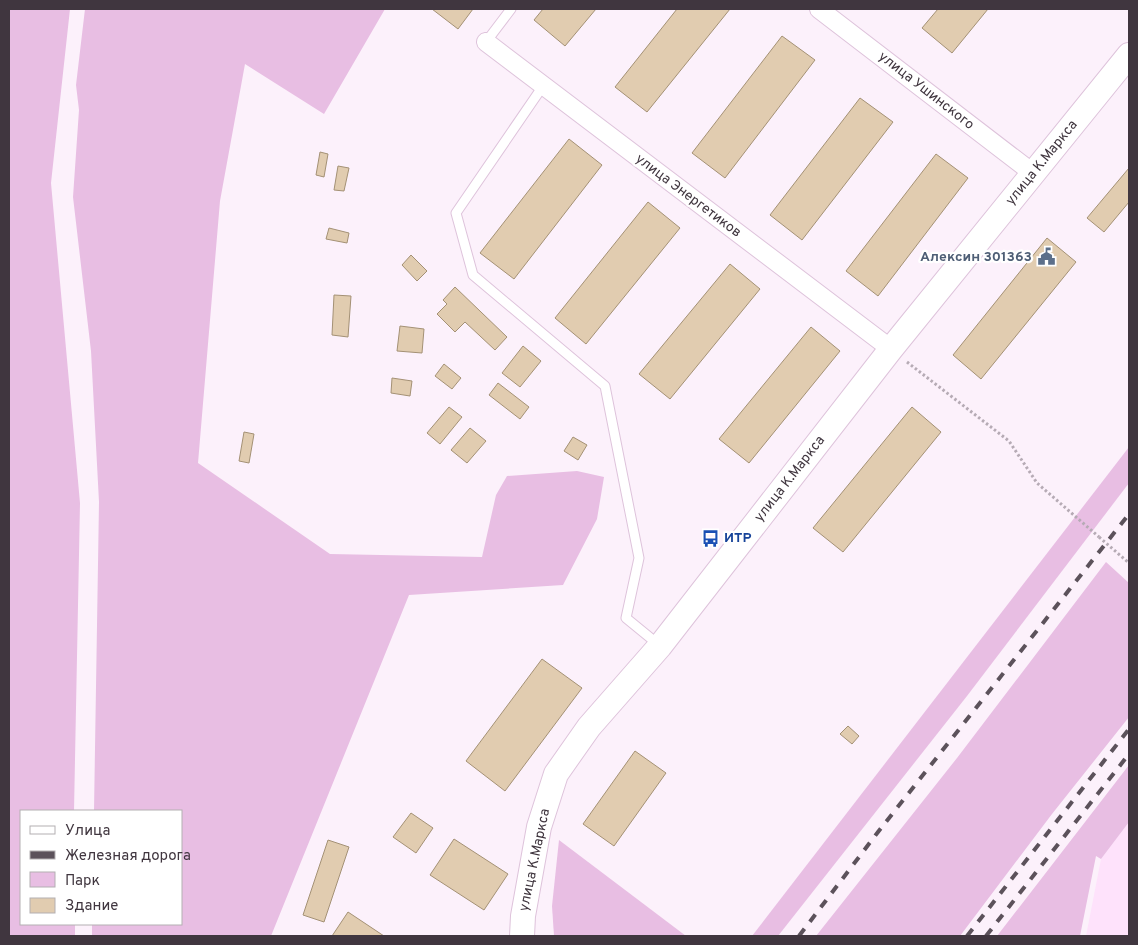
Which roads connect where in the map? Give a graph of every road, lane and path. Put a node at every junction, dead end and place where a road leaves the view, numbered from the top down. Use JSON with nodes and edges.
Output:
{"nodes":[{"id":1,"x":511,"y":9,"type":"edge"},
{"id":2,"x":819,"y":9,"type":"edge"},
{"id":3,"x":486,"y":42,"type":"joint"},
{"id":4,"x":1129,"y":55,"type":"edge"},
{"id":5,"x":544,"y":86,"type":"junction"},
{"id":6,"x":1034,"y":174,"type":"junction"},
{"id":7,"x":891,"y":349,"type":"junction"},
{"id":8,"x":1129,"y":563,"type":"edge"},
{"id":9,"x":660,"y":646,"type":"junction"},
{"id":10,"x":522,"y":936,"type":"edge"}],
"edges":[{"from":1,"to":3,"type":"lane"},
{"from":2,"to":6,"type":"street","name":"улица Ушинского"},
{"from":3,"to":5,"type":"street","name":"улица Энергетиков"},
{"from":4,"to":6,"type":"main road","name":"улица К.Маркса"},
{"from":5,"to":7,"type":"street","name":"улица Энергетиков"},
{"from":5,"to":9,"type":"lane"},
{"from":6,"to":7,"type":"main road","name":"улица К.Маркса"},
{"from":7,"to":8,"type":"path","bridge":true},
{"from":7,"to":9,"type":"main road","name":"улица К.Маркса"},
{"from":9,"to":10,"type":"main road","name":"улица К.Маркса"}]}
